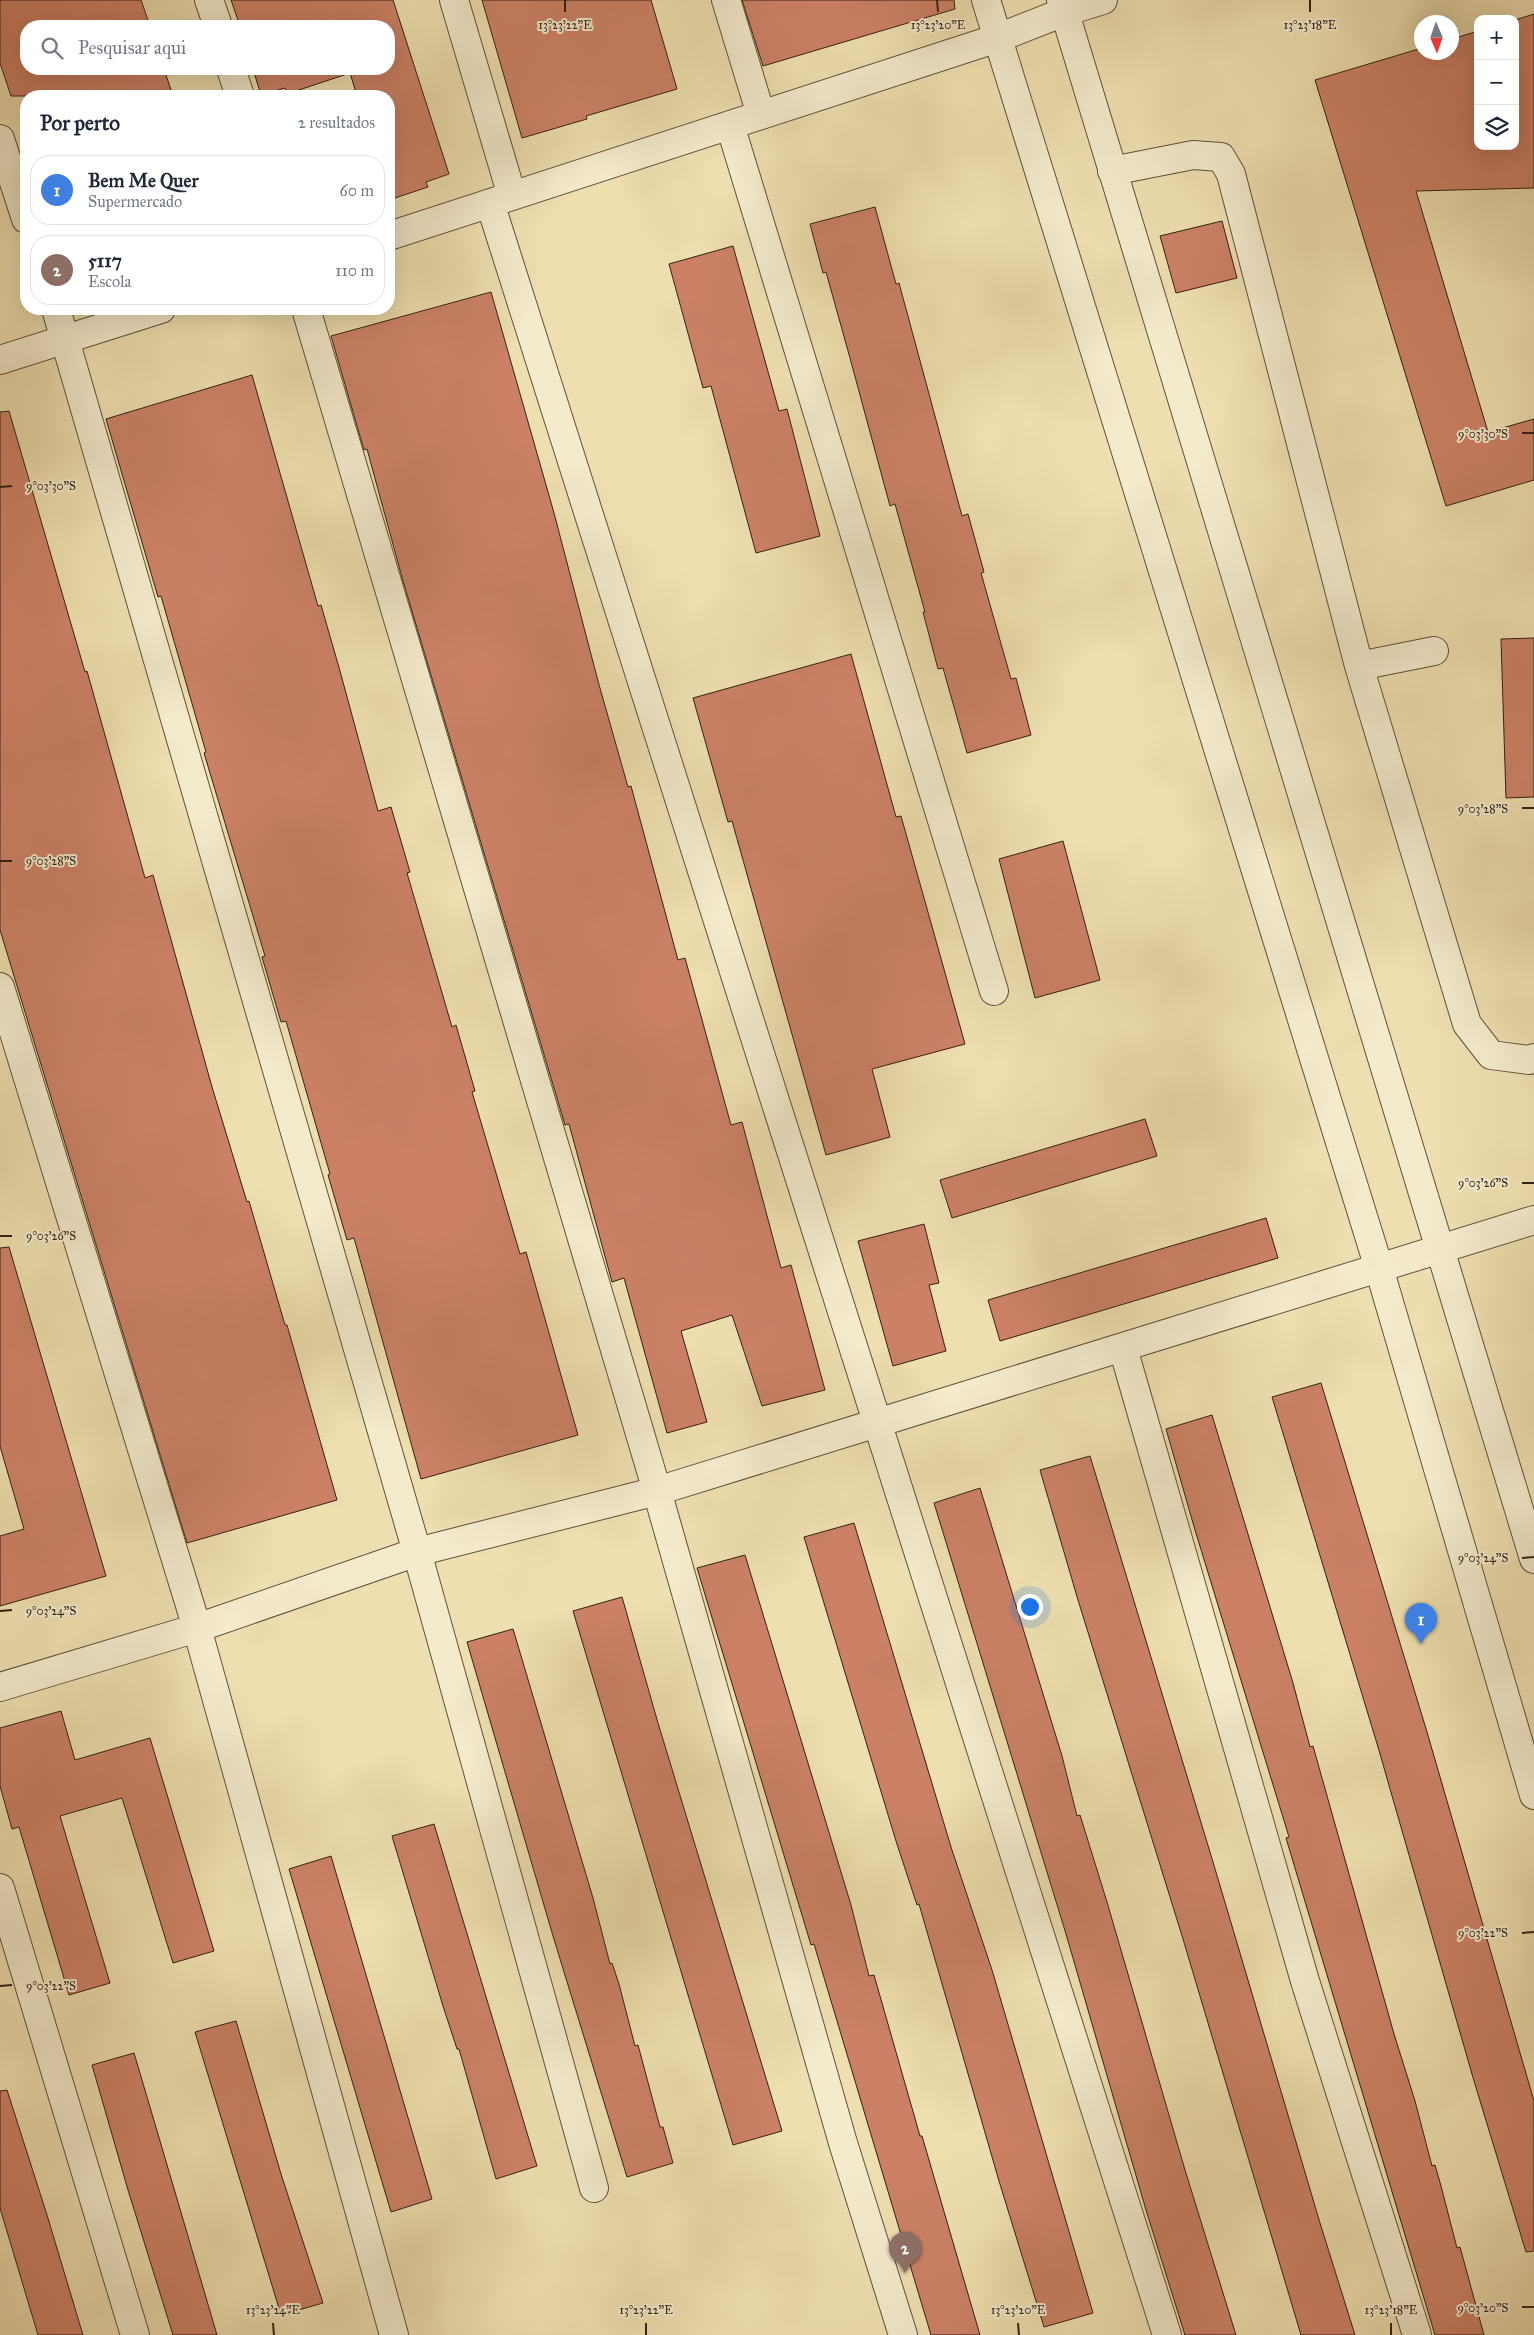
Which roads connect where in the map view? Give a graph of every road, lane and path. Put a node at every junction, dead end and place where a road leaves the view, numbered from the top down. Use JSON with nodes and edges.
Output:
{"nodes":[{"id":1,"x":209,"y":0,"type":"edge"},
{"id":2,"x":454,"y":0,"type":"edge"},
{"id":3,"x":726,"y":0,"type":"edge"},
{"id":4,"x":986,"y":0,"type":"edge"},
{"id":5,"x":1103,"y":0,"type":"edge"},
{"id":6,"x":1063,"y":6,"type":"edge"},
{"id":7,"x":216,"y":20,"type":"edge"},
{"id":8,"x":998,"y":38,"type":"junction"},
{"id":9,"x":233,"y":75,"type":"edge"},
{"id":10,"x":238,"y":90,"type":"edge"},
{"id":11,"x":761,"y":116,"type":"junction"},
{"id":12,"x":730,"y":125,"type":"junction"},
{"id":13,"x":0,"y":139,"type":"edge"},
{"id":14,"x":1112,"y":171,"type":"junction"},
{"id":15,"x":501,"y":199,"type":"junction"},
{"id":16,"x":20,"y":201,"type":"edge"},
{"id":17,"x":395,"y":234,"type":"edge"},
{"id":18,"x":58,"y":315,"type":"edge"},
{"id":19,"x":142,"y":315,"type":"edge"},
{"id":20,"x":308,"y":315,"type":"edge"},
{"id":21,"x":66,"y":339,"type":"junction"},
{"id":22,"x":0,"y":360,"type":"edge"},
{"id":23,"x":1434,"y":651,"type":"dead end"},
{"id":24,"x":1359,"y":666,"type":"junction"},
{"id":25,"x":0,"y":987,"type":"edge"},
{"id":26,"x":994,"y":991,"type":"dead end"},
{"id":27,"x":1534,"y":1058,"type":"edge"},
{"id":28,"x":1534,"y":1220,"type":"edge"},
{"id":29,"x":1440,"y":1249,"type":"junction"},
{"id":30,"x":1379,"y":1268,"type":"junction"},
{"id":31,"x":1123,"y":1348,"type":"junction"},
{"id":32,"x":877,"y":1424,"type":"junction"},
{"id":33,"x":657,"y":1491,"type":"junction"},
{"id":34,"x":417,"y":1552,"type":"junction"},
{"id":35,"x":1534,"y":1559,"type":"edge"},
{"id":36,"x":197,"y":1628,"type":"junction"},
{"id":37,"x":0,"y":1687,"type":"edge"},
{"id":38,"x":1534,"y":1795,"type":"edge"},
{"id":39,"x":0,"y":1888,"type":"edge"},
{"id":40,"x":594,"y":2188,"type":"dead end"},
{"id":41,"x":135,"y":2335,"type":"edge"},
{"id":42,"x":394,"y":2335,"type":"edge"},
{"id":43,"x":903,"y":2335,"type":"edge"},
{"id":44,"x":1167,"y":2335,"type":"edge"},
{"id":45,"x":1417,"y":2335,"type":"edge"}],
"edges":[{"from":1,"to":7,"type":"street"},
{"from":2,"to":15,"type":"street"},
{"from":3,"to":11,"type":"street"},
{"from":4,"to":8,"type":"street"},
{"from":5,"to":6,"type":"street"},
{"from":6,"to":8,"type":"street"},
{"from":6,"to":14,"type":"street"},
{"from":8,"to":11,"type":"street"},
{"from":8,"to":30,"type":"street"},
{"from":9,"to":10,"type":"street"},
{"from":11,"to":12,"type":"street"},
{"from":12,"to":15,"type":"street"},
{"from":12,"to":26,"type":"street"},
{"from":13,"to":16,"type":"street"},
{"from":14,"to":24,"type":"street"},
{"from":14,"to":29,"type":"street"},
{"from":15,"to":17,"type":"street"},
{"from":15,"to":32,"type":"street"},
{"from":18,"to":21,"type":"street"},
{"from":19,"to":21,"type":"street"},
{"from":20,"to":33,"type":"street"},
{"from":21,"to":22,"type":"street"},
{"from":21,"to":34,"type":"street"},
{"from":23,"to":24,"type":"street"},
{"from":24,"to":27,"type":"street"},
{"from":25,"to":36,"type":"street"},
{"from":28,"to":29,"type":"street"},
{"from":29,"to":30,"type":"street"},
{"from":29,"to":35,"type":"street"},
{"from":30,"to":31,"type":"street"},
{"from":30,"to":38,"type":"street"},
{"from":31,"to":32,"type":"street"},
{"from":31,"to":45,"type":"street"},
{"from":32,"to":33,"type":"street"},
{"from":32,"to":44,"type":"street"},
{"from":33,"to":34,"type":"street"},
{"from":33,"to":43,"type":"street"},
{"from":34,"to":36,"type":"street"},
{"from":34,"to":40,"type":"street"},
{"from":36,"to":37,"type":"street"},
{"from":36,"to":42,"type":"street"},
{"from":39,"to":41,"type":"street"}]}
